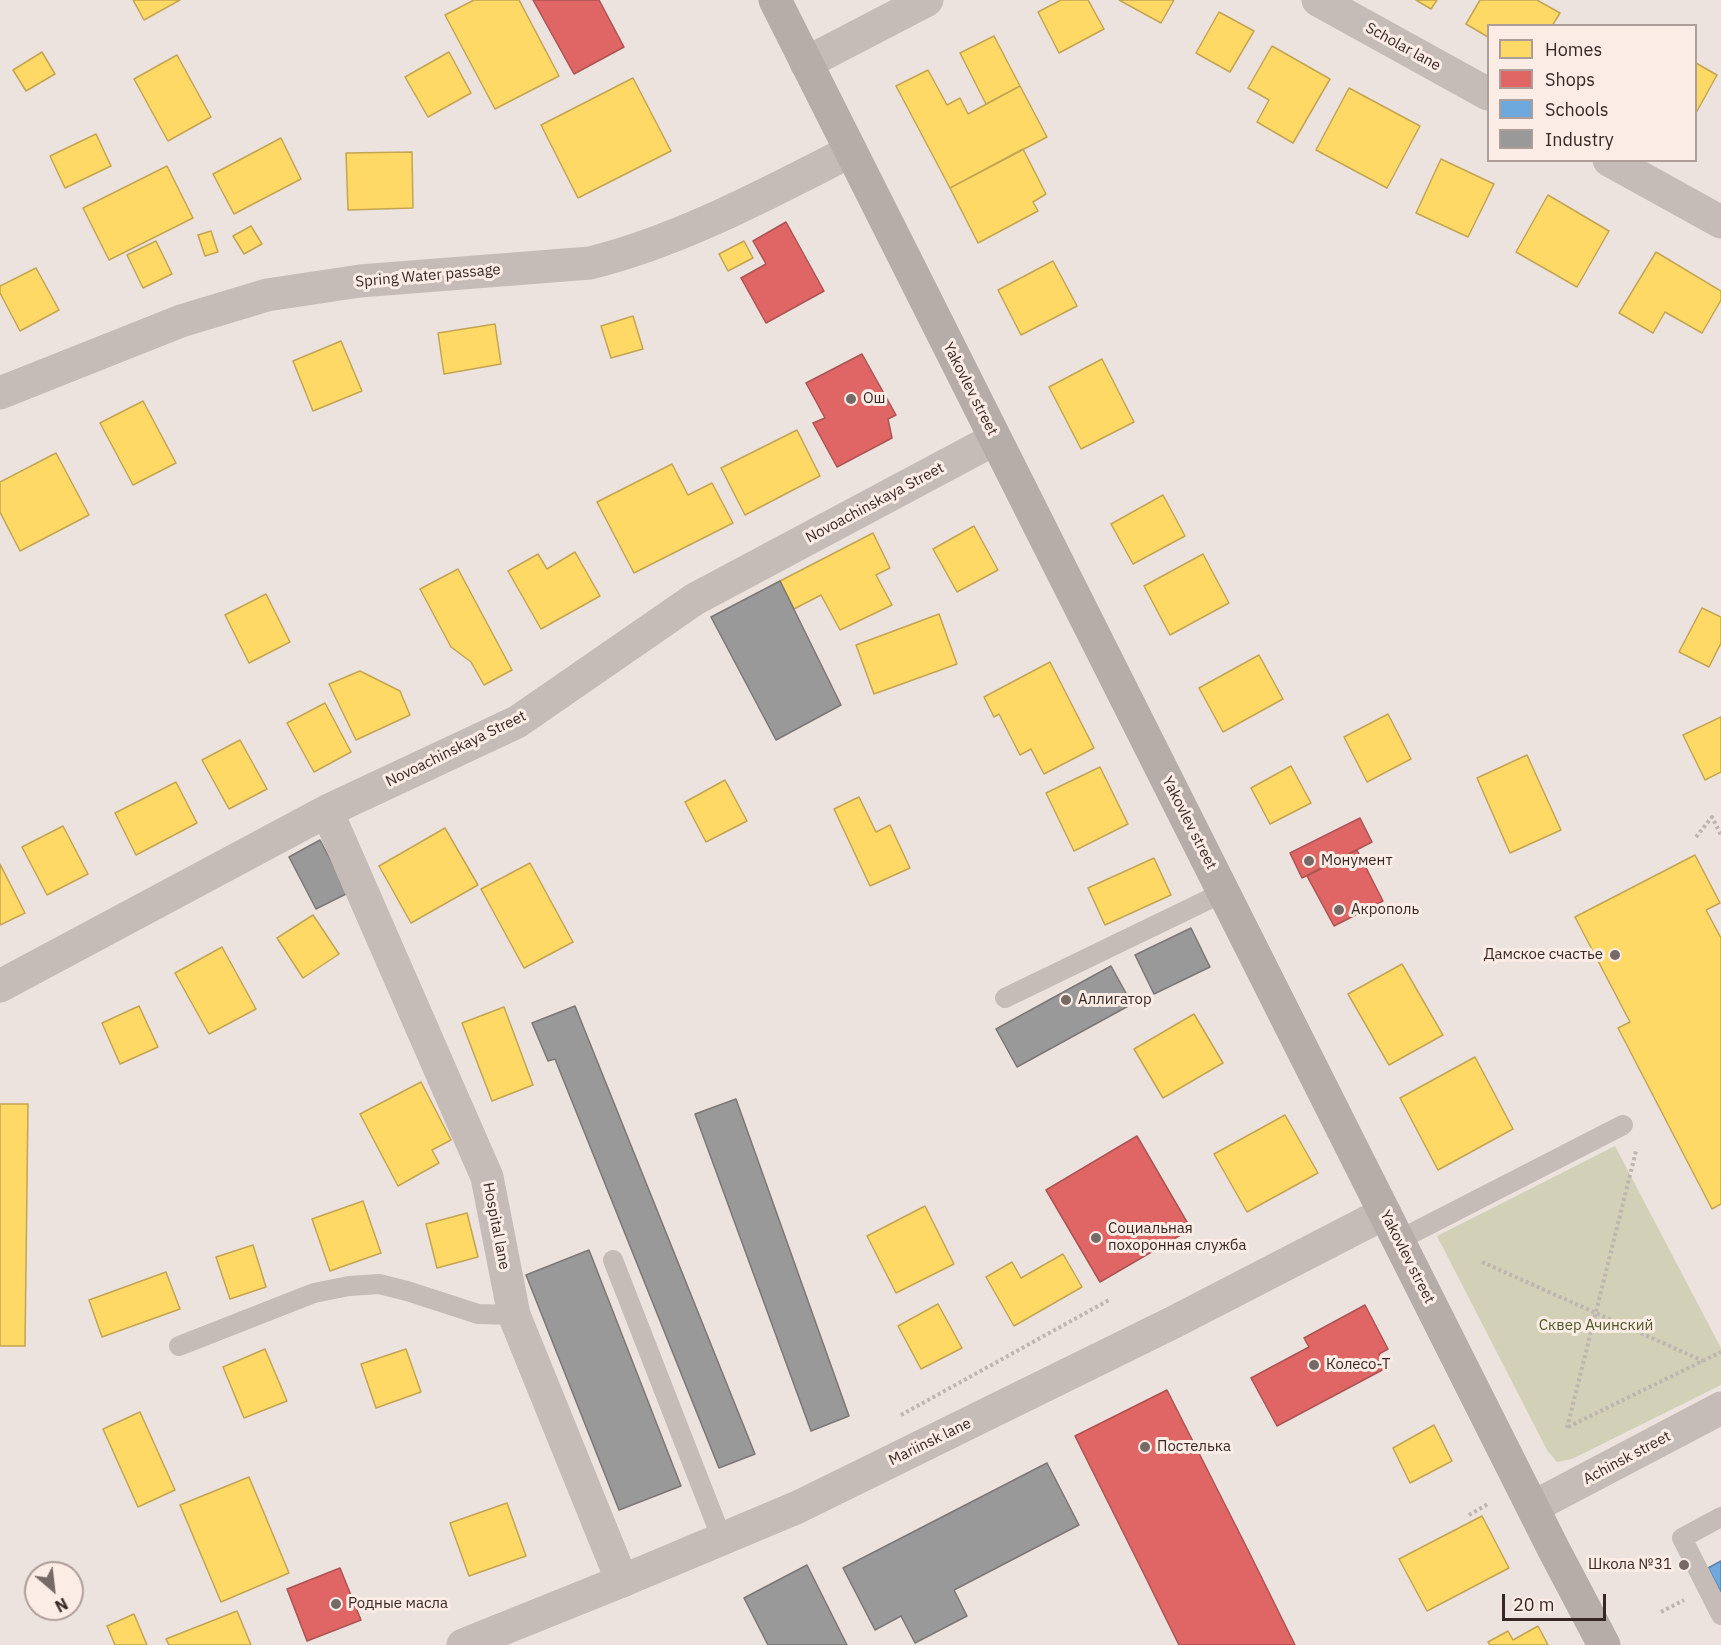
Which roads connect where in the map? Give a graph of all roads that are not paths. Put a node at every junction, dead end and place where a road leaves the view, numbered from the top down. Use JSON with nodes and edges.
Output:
{"nodes":[{"id":1,"x":775,"y":0,"type":"edge"},
{"id":2,"x":927,"y":0,"type":"edge"},
{"id":3,"x":1318,"y":0,"type":"edge"},
{"id":4,"x":806,"y":63,"type":"junction"},
{"id":5,"x":1487,"y":93,"type":"edge"},
{"id":6,"x":851,"y":151,"type":"junction"},
{"id":7,"x":1613,"y":162,"type":"edge"},
{"id":8,"x":1721,"y":222,"type":"edge"},
{"id":9,"x":0,"y":393,"type":"edge"},
{"id":10,"x":995,"y":439,"type":"junction"},
{"id":11,"x":327,"y":811,"type":"junction"},
{"id":12,"x":1224,"y":892,"type":"junction"},
{"id":13,"x":0,"y":986,"type":"edge"},
{"id":14,"x":1005,"y":998,"type":"dead end"},
{"id":15,"x":1623,"y":1125,"type":"dead end"},
{"id":16,"x":1392,"y":1227,"type":"junction"},
{"id":17,"x":613,"y":1260,"type":"dead end"},
{"id":18,"x":514,"y":1315,"type":"junction"},
{"id":19,"x":179,"y":1346,"type":"dead end"},
{"id":20,"x":1721,"y":1408,"type":"edge"},
{"id":21,"x":1533,"y":1507,"type":"junction"},
{"id":22,"x":1721,"y":1517,"type":"edge"},
{"id":23,"x":722,"y":1539,"type":"junction"},
{"id":24,"x":622,"y":1581,"type":"junction"},
{"id":25,"x":1721,"y":1615,"type":"edge"},
{"id":26,"x":463,"y":1645,"type":"edge"},
{"id":27,"x":1604,"y":1645,"type":"edge"}],
"edges":[{"from":1,"to":4,"type":"main road","name":"Yakovlev street"},
{"from":2,"to":4,"type":"street"},
{"from":3,"to":5,"type":"street","name":"Scholar lane"},
{"from":4,"to":6,"type":"main road","name":"Yakovlev street"},
{"from":6,"to":9,"type":"street","name":"Spring Water passage"},
{"from":6,"to":10,"type":"main road","name":"Yakovlev street"},
{"from":7,"to":8,"type":"street"},
{"from":10,"to":11,"type":"street","name":"Novoachinskaya Street"},
{"from":10,"to":12,"type":"main road","name":"Yakovlev street"},
{"from":11,"to":13,"type":"street","name":"Novoachinskaya Street"},
{"from":11,"to":18,"type":"street","name":"Hospital lane"},
{"from":12,"to":14,"type":"lane"},
{"from":12,"to":16,"type":"main road","name":"Yakovlev street"},
{"from":15,"to":16,"type":"lane"},
{"from":16,"to":21,"type":"main road","name":"Yakovlev street"},
{"from":16,"to":23,"type":"street","name":"Mariinsk lane"},
{"from":17,"to":23,"type":"lane"},
{"from":18,"to":19,"type":"lane"},
{"from":18,"to":24,"type":"street","name":"Hospital lane"},
{"from":20,"to":21,"type":"street","name":"Achinsk street"},
{"from":21,"to":27,"type":"main road","name":"Yakovlev street"},
{"from":22,"to":25,"type":"lane"},
{"from":23,"to":24,"type":"street","name":"Mariinsk lane"},
{"from":24,"to":26,"type":"street","name":"Mariinsk lane"}]}
